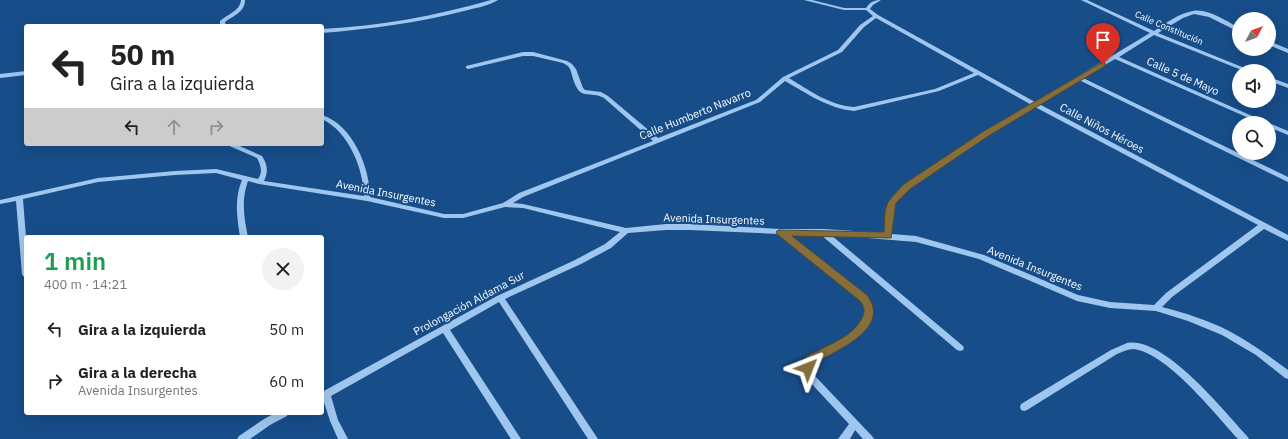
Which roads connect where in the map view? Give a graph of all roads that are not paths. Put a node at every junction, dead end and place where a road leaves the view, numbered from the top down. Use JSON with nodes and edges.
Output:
{"nodes":[{"id":1,"x":243,"y":0,"type":"edge"},
{"id":2,"x":496,"y":0,"type":"edge"},
{"id":3,"x":806,"y":0,"type":"edge"},
{"id":4,"x":879,"y":0,"type":"edge"},
{"id":5,"x":1083,"y":0,"type":"edge"},
{"id":6,"x":867,"y":9,"type":"junction"},
{"id":7,"x":876,"y":16,"type":"junction"},
{"id":8,"x":222,"y":24,"type":"edge"},
{"id":9,"x":1232,"y":27,"type":"edge"},
{"id":10,"x":324,"y":31,"type":"edge"},
{"id":11,"x":1156,"y":34,"type":"junction"},
{"id":12,"x":1276,"y":47,"type":"edge"},
{"id":13,"x":1288,"y":51,"type":"edge"},
{"id":14,"x":1115,"y":57,"type":"junction"},
{"id":15,"x":1232,"y":64,"type":"edge"},
{"id":16,"x":468,"y":67,"type":"dead end"},
{"id":17,"x":24,"y":73,"type":"edge"},
{"id":18,"x":979,"y":74,"type":"junction"},
{"id":19,"x":0,"y":76,"type":"edge"},
{"id":20,"x":785,"y":78,"type":"junction"},
{"id":21,"x":1078,"y":78,"type":"junction"},
{"id":22,"x":1276,"y":82,"type":"edge"},
{"id":23,"x":1288,"y":86,"type":"edge"},
{"id":24,"x":1034,"y":104,"type":"junction"},
{"id":25,"x":1249,"y":116,"type":"edge"},
{"id":26,"x":324,"y":118,"type":"edge"},
{"id":27,"x":1276,"y":128,"type":"edge"},
{"id":28,"x":1288,"y":133,"type":"edge"},
{"id":29,"x":657,"y":141,"type":"junction"},
{"id":30,"x":234,"y":146,"type":"edge"},
{"id":31,"x":246,"y":179,"type":"junction"},
{"id":32,"x":1288,"y":180,"type":"edge"},
{"id":33,"x":259,"y":182,"type":"junction"},
{"id":34,"x":19,"y":198,"type":"junction"},
{"id":35,"x":368,"y":199,"type":"junction"},
{"id":36,"x":0,"y":202,"type":"edge"},
{"id":37,"x":505,"y":204,"type":"junction"},
{"id":38,"x":1264,"y":225,"type":"junction"},
{"id":39,"x":626,"y":232,"type":"junction"},
{"id":40,"x":781,"y":232,"type":"junction"},
{"id":41,"x":824,"y":232,"type":"junction"},
{"id":42,"x":244,"y":235,"type":"edge"},
{"id":43,"x":888,"y":236,"type":"junction"},
{"id":44,"x":1288,"y":238,"type":"edge"},
{"id":45,"x":24,"y":252,"type":"edge"},
{"id":46,"x":500,"y":298,"type":"junction"},
{"id":47,"x":1156,"y":308,"type":"junction"},
{"id":48,"x":445,"y":329,"type":"junction"},
{"id":49,"x":960,"y":348,"type":"dead end"},
{"id":50,"x":1288,"y":375,"type":"edge"},
{"id":51,"x":324,"y":395,"type":"edge"},
{"id":52,"x":1024,"y":408,"type":"dead end"},
{"id":53,"x":280,"y":415,"type":"edge"},
{"id":54,"x":854,"y":423,"type":"junction"},
{"id":55,"x":242,"y":439,"type":"edge"},
{"id":56,"x":343,"y":439,"type":"edge"},
{"id":57,"x":516,"y":439,"type":"edge"},
{"id":58,"x":593,"y":439,"type":"edge"},
{"id":59,"x":843,"y":439,"type":"edge"},
{"id":60,"x":869,"y":439,"type":"edge"},
{"id":61,"x":1244,"y":439,"type":"edge"}],
"edges":[{"from":1,"to":8,"type":"street"},
{"from":2,"to":10,"type":"street"},
{"from":3,"to":6,"type":"street"},
{"from":4,"to":6,"type":"street"},
{"from":5,"to":11,"type":"street","name":"Calle Constitución"},
{"from":6,"to":7,"type":"street","name":"Calle Niños Héroes"},
{"from":7,"to":18,"type":"street","name":"Calle Niños Héroes"},
{"from":7,"to":20,"type":"street","name":"Calle Humberto Navarro"},
{"from":9,"to":11,"type":"street"},
{"from":11,"to":14,"type":"street"},
{"from":11,"to":15,"type":"street","name":"Calle Constitución"},
{"from":12,"to":13,"type":"street"},
{"from":14,"to":21,"type":"street"},
{"from":14,"to":25,"type":"street","name":"Calle 5 de Mayo"},
{"from":16,"to":29,"type":"street"},
{"from":17,"to":19,"type":"street"},
{"from":18,"to":20,"type":"street"},
{"from":18,"to":24,"type":"street","name":"Calle Niños Héroes"},
{"from":20,"to":29,"type":"street","name":"Calle Humberto Navarro"},
{"from":21,"to":24,"type":"street"},
{"from":21,"to":32,"type":"street"},
{"from":22,"to":23,"type":"street"},
{"from":24,"to":38,"type":"street","name":"Calle Niños Héroes"},
{"from":24,"to":43,"type":"street"},
{"from":26,"to":35,"type":"street"},
{"from":27,"to":28,"type":"street"},
{"from":29,"to":37,"type":"street","name":"Calle Humberto Navarro"},
{"from":30,"to":33,"type":"street"},
{"from":31,"to":33,"type":"street","name":"Avenida Insurgentes"},
{"from":31,"to":34,"type":"street","name":"Avenida Insurgentes"},
{"from":31,"to":42,"type":"street"},
{"from":33,"to":35,"type":"street","name":"Avenida Insurgentes"},
{"from":34,"to":36,"type":"street","name":"Avenida Insurgentes"},
{"from":34,"to":45,"type":"street"},
{"from":35,"to":37,"type":"street","name":"Avenida Insurgentes"},
{"from":37,"to":39,"type":"street","name":"Avenida Insurgentes"},
{"from":38,"to":44,"type":"street","name":"Calle Niños Héroes"},
{"from":38,"to":47,"type":"street"},
{"from":39,"to":40,"type":"street","name":"Avenida Insurgentes"},
{"from":39,"to":46,"type":"street","name":"Prolongación Aldama Sur"},
{"from":40,"to":41,"type":"street","name":"Avenida Insurgentes"},
{"from":40,"to":54,"type":"street"},
{"from":41,"to":43,"type":"street","name":"Avenida Insurgentes"},
{"from":41,"to":49,"type":"street"},
{"from":43,"to":47,"type":"street","name":"Avenida Insurgentes"},
{"from":46,"to":48,"type":"street","name":"Prolongación Aldama Sur"},
{"from":46,"to":58,"type":"street"},
{"from":47,"to":50,"type":"street","name":"Avenida Insurgentes"},
{"from":48,"to":51,"type":"street","name":"Prolongación Aldama Sur"},
{"from":48,"to":57,"type":"street"},
{"from":51,"to":56,"type":"street"},
{"from":52,"to":61,"type":"street"},
{"from":53,"to":55,"type":"street"},
{"from":54,"to":59,"type":"street"},
{"from":54,"to":60,"type":"street"}]}
